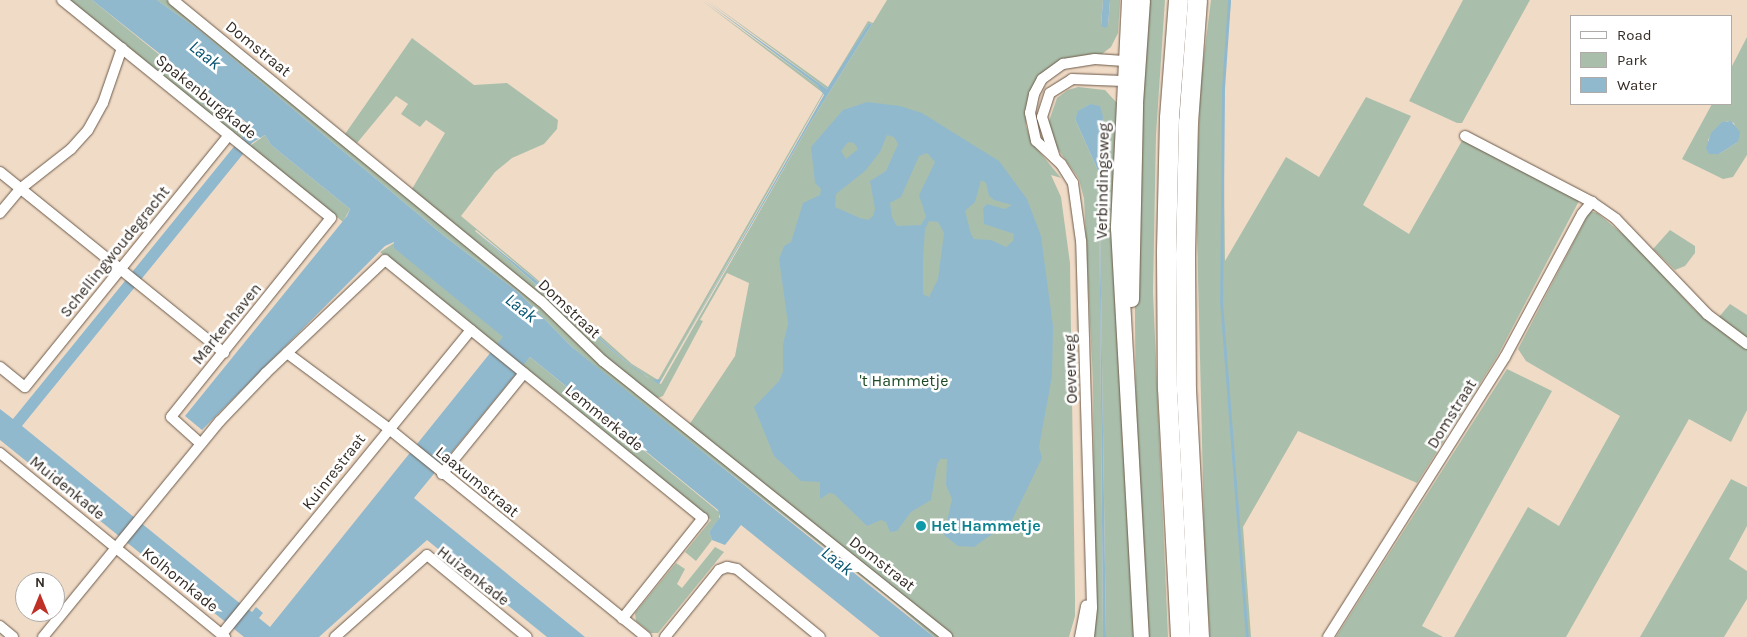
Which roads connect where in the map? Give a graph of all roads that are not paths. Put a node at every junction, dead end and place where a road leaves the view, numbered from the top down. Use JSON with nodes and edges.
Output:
{"nodes":[{"id":1,"x":62,"y":0,"type":"edge"},
{"id":2,"x":174,"y":0,"type":"edge"},
{"id":3,"x":1129,"y":0,"type":"edge"},
{"id":4,"x":1142,"y":0,"type":"edge"},
{"id":5,"x":1178,"y":0,"type":"edge"},
{"id":6,"x":1197,"y":0,"type":"edge"},
{"id":7,"x":122,"y":48,"type":"junction"},
{"id":8,"x":1130,"y":66,"type":"junction"},
{"id":9,"x":1123,"y":81,"type":"junction"},
{"id":10,"x":1465,"y":136,"type":"dead end"},
{"id":11,"x":232,"y":137,"type":"junction"},
{"id":12,"x":1054,"y":158,"type":"junction"},
{"id":13,"x":0,"y":172,"type":"edge"},
{"id":14,"x":20,"y":189,"type":"junction"},
{"id":15,"x":1592,"y":202,"type":"junction"},
{"id":16,"x":0,"y":213,"type":"edge"},
{"id":17,"x":332,"y":218,"type":"joint"},
{"id":18,"x":124,"y":272,"type":"junction"},
{"id":19,"x":471,"y":330,"type":"junction"},
{"id":20,"x":1747,"y":344,"type":"edge"},
{"id":21,"x":287,"y":352,"type":"junction"},
{"id":22,"x":224,"y":353,"type":"junction"},
{"id":23,"x":1128,"y":363,"type":"junction"},
{"id":24,"x":0,"y":367,"type":"edge"},
{"id":25,"x":524,"y":373,"type":"junction"},
{"id":26,"x":388,"y":428,"type":"junction"},
{"id":27,"x":201,"y":444,"type":"junction"},
{"id":28,"x":0,"y":453,"type":"edge"},
{"id":29,"x":440,"y":472,"type":"junction"},
{"id":30,"x":118,"y":543,"type":"junction"},
{"id":31,"x":1089,"y":586,"type":"junction"},
{"id":32,"x":622,"y":619,"type":"junction"},
{"id":33,"x":0,"y":626,"type":"edge"},
{"id":34,"x":225,"y":633,"type":"edge"},
{"id":35,"x":520,"y":635,"type":"edge"},
{"id":36,"x":14,"y":637,"type":"edge"},
{"id":37,"x":43,"y":637,"type":"edge"},
{"id":38,"x":335,"y":637,"type":"edge"},
{"id":39,"x":646,"y":637,"type":"edge"},
{"id":40,"x":665,"y":637,"type":"edge"},
{"id":41,"x":820,"y":637,"type":"edge"},
{"id":42,"x":947,"y":637,"type":"edge"},
{"id":43,"x":1080,"y":637,"type":"edge"},
{"id":44,"x":1089,"y":637,"type":"edge"},
{"id":45,"x":1141,"y":637,"type":"edge"},
{"id":46,"x":1180,"y":637,"type":"edge"},
{"id":47,"x":1199,"y":637,"type":"edge"},
{"id":48,"x":1328,"y":637,"type":"edge"}],
"edges":[{"from":1,"to":7,"type":"street","name":"Spakenburgkade"},
{"from":2,"to":42,"type":"street","name":"Domstraat"},
{"from":3,"to":8,"type":"main road","name":"Verbindingsweg"},
{"from":4,"to":8,"type":"main road","name":"Verbindingsweg"},
{"from":5,"to":46,"type":"highway"},
{"from":6,"to":47,"type":"highway"},
{"from":7,"to":11,"type":"street","name":"Spakenburgkade"},
{"from":7,"to":14,"type":"street"},
{"from":8,"to":9,"type":"main road","name":"Verbindingsweg"},
{"from":8,"to":12,"type":"street","name":"Oeverweg"},
{"from":8,"to":23,"type":"main road","name":"Verbindingsweg"},
{"from":9,"to":12,"type":"street","name":"Oeverweg"},
{"from":9,"to":23,"type":"main road","name":"Verbindingsweg"},
{"from":10,"to":15,"type":"street"},
{"from":11,"to":17,"type":"street","name":"Spakenburgkade"},
{"from":11,"to":18,"type":"street","name":"Schellingwoudegracht"},
{"from":12,"to":31,"type":"street","name":"Oeverweg"},
{"from":13,"to":14,"type":"street"},
{"from":14,"to":16,"type":"street"},
{"from":14,"to":18,"type":"street"},
{"from":15,"to":20,"type":"street"},
{"from":15,"to":48,"type":"street","name":"Domstraat"},
{"from":17,"to":22,"type":"street","name":"Markenhaven"},
{"from":18,"to":22,"type":"street"},
{"from":18,"to":24,"type":"street","name":"Schellingwoudegracht"},
{"from":19,"to":21,"type":"street","name":"Lemmerkade"},
{"from":19,"to":25,"type":"street","name":"Lemmerkade"},
{"from":19,"to":26,"type":"street","name":"Kuinrestraat"},
{"from":21,"to":26,"type":"street","name":"Laaxumstraat"},
{"from":21,"to":27,"type":"street"},
{"from":22,"to":27,"type":"street","name":"Markenhaven"},
{"from":23,"to":45,"type":"main road","name":"Verbindingsweg"},
{"from":25,"to":29,"type":"street"},
{"from":25,"to":32,"type":"street","name":"Lemmerkade"},
{"from":26,"to":29,"type":"street","name":"Laaxumstraat"},
{"from":26,"to":34,"type":"street","name":"Kuinrestraat"},
{"from":27,"to":30,"type":"street"},
{"from":28,"to":30,"type":"street","name":"Muidenkade"},
{"from":29,"to":32,"type":"street","name":"Laaxumstraat"},
{"from":30,"to":34,"type":"street","name":"Kolhornkade"},
{"from":30,"to":37,"type":"street"},
{"from":31,"to":43,"type":"street","name":"Oeverweg"},
{"from":31,"to":44,"type":"street","name":"Oeverweg"},
{"from":32,"to":39,"type":"street","name":"Laaxumstraat"},
{"from":33,"to":36,"type":"street"},
{"from":35,"to":38,"type":"street","name":"Huizenkade"},
{"from":40,"to":41,"type":"street"}]}
